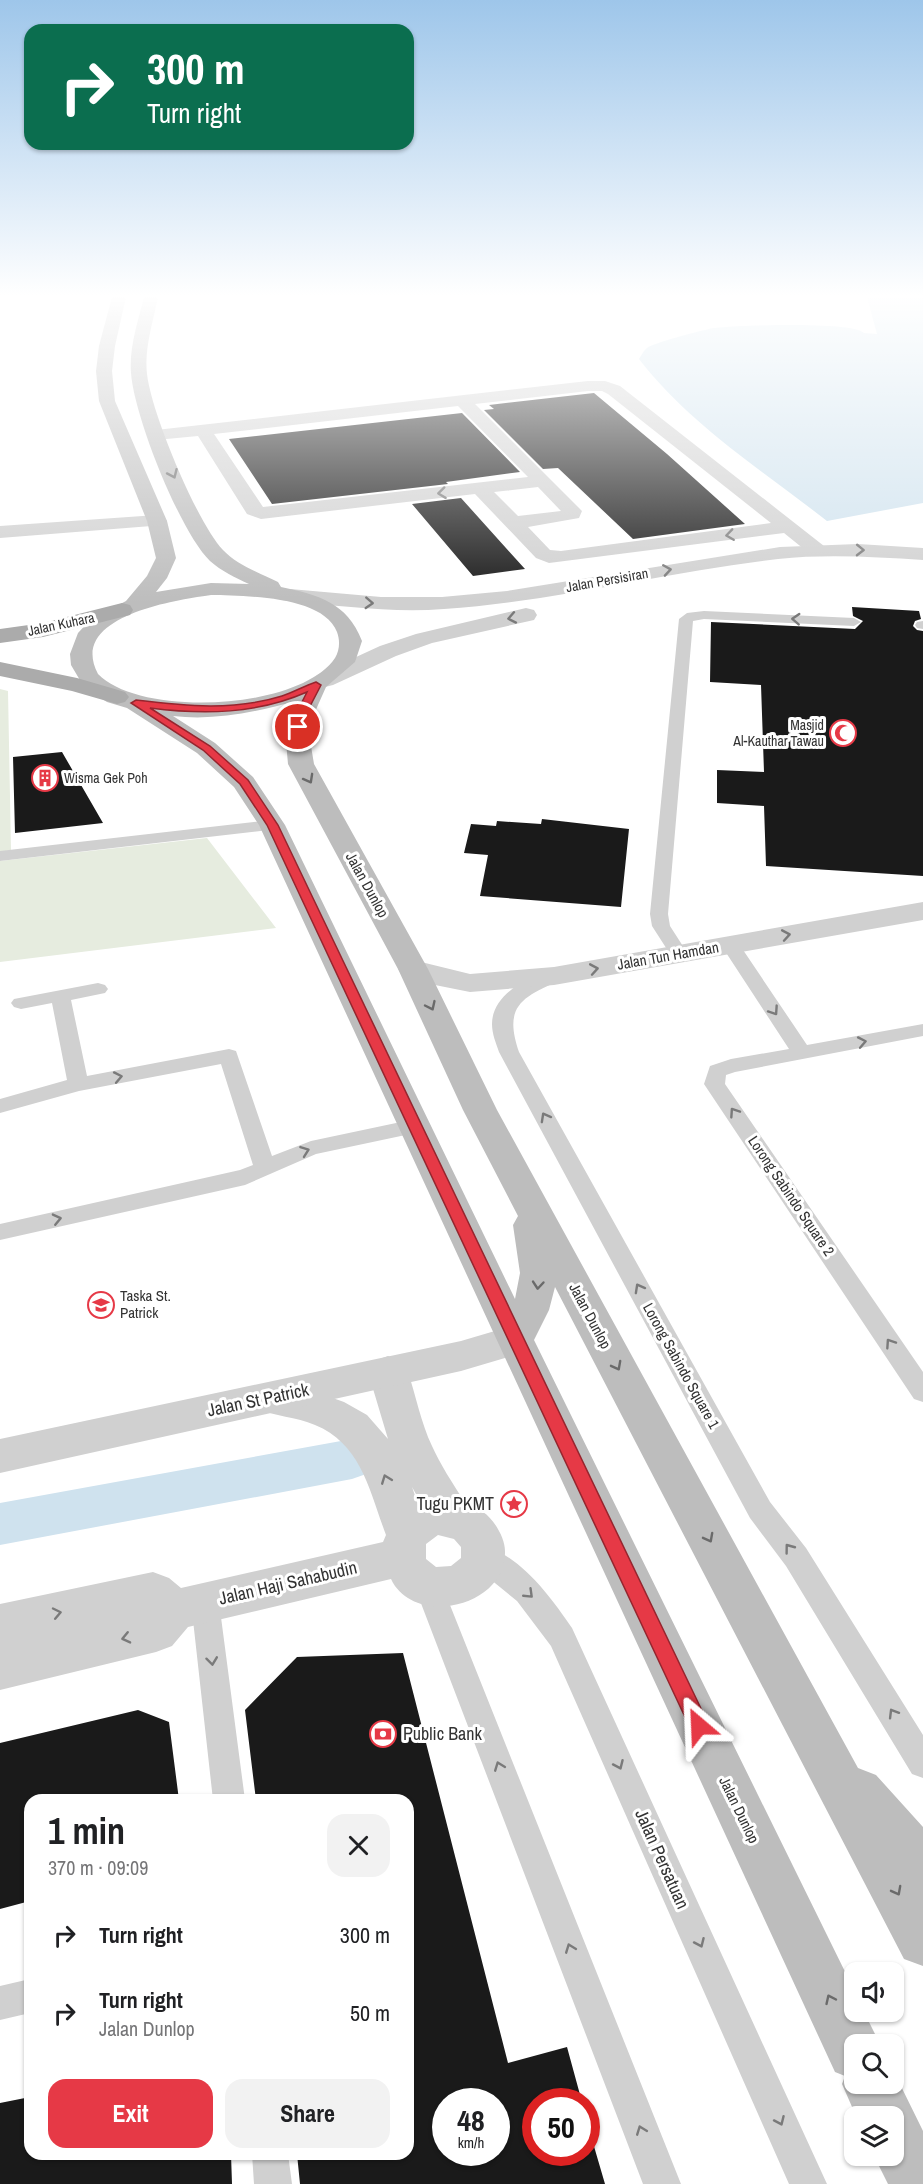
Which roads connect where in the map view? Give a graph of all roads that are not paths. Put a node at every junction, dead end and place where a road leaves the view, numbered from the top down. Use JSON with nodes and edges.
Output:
{"nodes":[{"id":1,"x":107,"y":399,"type":"edge"},
{"id":2,"x":144,"y":399,"type":"edge"},
{"id":3,"x":472,"y":399,"type":"edge"},
{"id":4,"x":624,"y":399,"type":"edge"},
{"id":5,"x":462,"y":400,"type":"junction"},
{"id":6,"x":203,"y":430,"type":"junction"},
{"id":7,"x":156,"y":435,"type":"junction"},
{"id":8,"x":542,"y":481,"type":"junction"},
{"id":9,"x":480,"y":488,"type":"junction"},
{"id":10,"x":158,"y":521,"type":"junction"},
{"id":11,"x":513,"y":523,"type":"junction"},
{"id":12,"x":788,"y":527,"type":"junction"},
{"id":13,"x":0,"y":532,"type":"edge"},
{"id":14,"x":817,"y":550,"type":"junction"},
{"id":15,"x":923,"y":554,"type":"edge"},
{"id":16,"x":923,"y":570,"type":"edge"},
{"id":17,"x":290,"y":595,"type":"junction"},
{"id":18,"x":127,"y":608,"type":"junction"},
{"id":19,"x":854,"y":622,"type":"dead end"},
{"id":20,"x":0,"y":636,"type":"edge"},
{"id":21,"x":0,"y":669,"type":"edge"},
{"id":22,"x":321,"y":683,"type":"junction"},
{"id":23,"x":126,"y":700,"type":"junction"},
{"id":24,"x":272,"y":825,"type":"junction"},
{"id":25,"x":0,"y":856,"type":"edge"},
{"id":26,"x":923,"y":911,"type":"edge"},
{"id":27,"x":730,"y":945,"type":"junction"},
{"id":28,"x":679,"y":954,"type":"junction"},
{"id":29,"x":413,"y":969,"type":"junction"},
{"id":30,"x":554,"y":976,"type":"junction"},
{"id":31,"x":98,"y":989,"type":"dead end"},
{"id":32,"x":60,"y":996,"type":"junction"},
{"id":33,"x":21,"y":1003,"type":"dead end"},
{"id":34,"x":923,"y":1030,"type":"edge"},
{"id":35,"x":802,"y":1053,"type":"junction"},
{"id":36,"x":78,"y":1084,"type":"junction"},
{"id":37,"x":0,"y":1106,"type":"edge"},
{"id":38,"x":415,"y":1126,"type":"junction"},
{"id":39,"x":265,"y":1169,"type":"junction"},
{"id":40,"x":521,"y":1186,"type":"junction"},
{"id":41,"x":0,"y":1232,"type":"edge"},
{"id":42,"x":515,"y":1340,"type":"junction"},
{"id":43,"x":388,"y":1372,"type":"junction"},
{"id":44,"x":923,"y":1392,"type":"edge"},
{"id":45,"x":270,"y":1398,"type":"junction"},
{"id":46,"x":0,"y":1456,"type":"edge"},
{"id":47,"x":450,"y":1516,"type":"junction"},
{"id":48,"x":483,"y":1557,"type":"junction"},
{"id":49,"x":412,"y":1558,"type":"junction"},
{"id":50,"x":190,"y":1606,"type":"junction"},
{"id":51,"x":0,"y":1625,"type":"edge"},
{"id":52,"x":0,"y":1668,"type":"edge"},
{"id":53,"x":820,"y":1747,"type":"junction"},
{"id":54,"x":923,"y":1763,"type":"edge"},
{"id":55,"x":228,"y":1794,"type":"edge"},
{"id":56,"x":923,"y":1866,"type":"edge"},
{"id":57,"x":923,"y":1940,"type":"edge"},
{"id":58,"x":24,"y":1997,"type":"edge"},
{"id":59,"x":0,"y":2003,"type":"edge"},
{"id":60,"x":846,"y":2034,"type":"edge"},
{"id":61,"x":904,"y":2155,"type":"edge"},
{"id":62,"x":271,"y":2160,"type":"edge"},
{"id":63,"x":273,"y":2184,"type":"edge"},
{"id":64,"x":662,"y":2184,"type":"edge"},
{"id":65,"x":808,"y":2184,"type":"edge"},
{"id":66,"x":918,"y":2184,"type":"edge"}],
"edges":[{"from":1,"to":10,"type":"main road"},
{"from":2,"to":7,"type":"main road"},
{"from":3,"to":5,"type":"street"},
{"from":4,"to":12,"type":"street"},
{"from":5,"to":6,"type":"street"},
{"from":5,"to":8,"type":"street"},
{"from":6,"to":7,"type":"street"},
{"from":9,"to":6,"type":"street","one_way":true},
{"from":7,"to":17,"type":"main road","one_way":true},
{"from":8,"to":9,"type":"street"},
{"from":8,"to":11,"type":"street"},
{"from":9,"to":11,"type":"street"},
{"from":10,"to":13,"type":"street"},
{"from":10,"to":18,"type":"main road"},
{"from":12,"to":11,"type":"street","one_way":true},
{"from":12,"to":14,"type":"street"},
{"from":14,"to":15,"type":"street","name":"Jalan Persisiran","one_way":true},
{"from":17,"to":14,"type":"street","name":"Jalan Persisiran","one_way":true},
{"from":16,"to":22,"type":"street","name":"Jalan Persisiran","one_way":true},
{"from":17,"to":18,"type":"main road"},
{"from":17,"to":22,"type":"main road"},
{"from":18,"to":20,"type":"main road","name":"Jalan Kuhara"},
{"from":18,"to":23,"type":"main road","name":"Jalan Dunlop"},
{"from":19,"to":28,"type":"lane","one_way":true},
{"from":21,"to":23,"type":"main road"},
{"from":22,"to":23,"type":"main road"},
{"from":22,"to":29,"type":"main road","name":"Jalan Dunlop","one_way":true},
{"from":23,"to":24,"type":"main road","name":"Jalan Dunlop"},
{"from":24,"to":25,"type":"lane"},
{"from":24,"to":38,"type":"main road","name":"Jalan Dunlop"},
{"from":27,"to":26,"type":"street","name":"Jalan Tun Hamdan","one_way":true},
{"from":27,"to":28,"type":"street","name":"Jalan Tun Hamdan"},
{"from":27,"to":35,"type":"lane","one_way":true},
{"from":30,"to":28,"type":"street","name":"Jalan Tun Hamdan","one_way":true},
{"from":29,"to":30,"type":"street","name":"Jalan Tun Hamdan"},
{"from":29,"to":40,"type":"main road","name":"Jalan Dunlop","one_way":true},
{"from":54,"to":30,"type":"lane","name":"Lorong Sabindo Square 1","one_way":true},
{"from":31,"to":32,"type":"lane"},
{"from":32,"to":33,"type":"lane"},
{"from":32,"to":36,"type":"lane"},
{"from":35,"to":34,"type":"lane","name":"Lorong Sabindo Square 2","one_way":true},
{"from":44,"to":35,"type":"lane","name":"Lorong Sabindo Square 2","one_way":true},
{"from":36,"to":37,"type":"lane"},
{"from":36,"to":39,"type":"lane","one_way":true},
{"from":39,"to":38,"type":"lane","one_way":true},
{"from":38,"to":42,"type":"main road","name":"Jalan Dunlop"},
{"from":41,"to":39,"type":"lane","one_way":true},
{"from":40,"to":42,"type":"main road","one_way":true},
{"from":40,"to":53,"type":"main road","name":"Jalan Dunlop","one_way":true},
{"from":42,"to":43,"type":"street","name":"Jalan St Patrick"},
{"from":60,"to":42,"type":"main road","name":"Jalan Dunlop","one_way":true},
{"from":43,"to":45,"type":"street","name":"Jalan St Patrick"},
{"from":43,"to":47,"type":"street"},
{"from":45,"to":46,"type":"street","name":"Jalan St Patrick"},
{"from":49,"to":45,"type":"street","one_way":true},
{"from":47,"to":48,"type":"street"},
{"from":47,"to":49,"type":"street"},
{"from":48,"to":49,"type":"street"},
{"from":48,"to":65,"type":"lane","name":"Jalan Persatuan","one_way":true},
{"from":49,"to":50,"type":"street","name":"Jalan Haji Sahabudin"},
{"from":64,"to":49,"type":"lane","one_way":true},
{"from":51,"to":50,"type":"street","one_way":true},
{"from":50,"to":52,"type":"street","one_way":true},
{"from":50,"to":55,"type":"lane","one_way":true},
{"from":53,"to":56,"type":"main road"},
{"from":53,"to":57,"type":"main road","name":"Jalan Dunlop","one_way":true},
{"from":58,"to":59,"type":"lane"},
{"from":61,"to":66,"type":"main road"},
{"from":62,"to":63,"type":"lane"}]}
